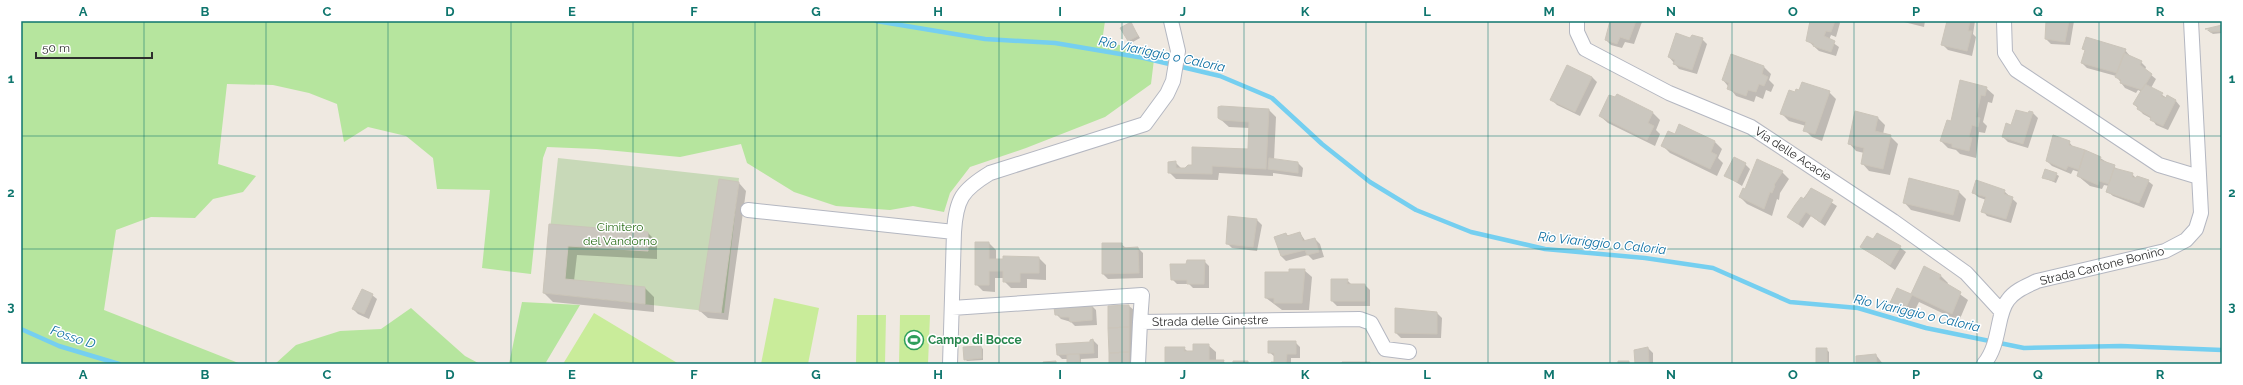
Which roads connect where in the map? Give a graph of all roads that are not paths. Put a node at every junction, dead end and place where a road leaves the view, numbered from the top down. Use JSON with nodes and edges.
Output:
{"nodes":[{"id":1,"x":1171,"y":21,"type":"edge"},
{"id":2,"x":1577,"y":21,"type":"edge"},
{"id":3,"x":2004,"y":21,"type":"edge"},
{"id":4,"x":2191,"y":21,"type":"edge"},
{"id":5,"x":2199,"y":177,"type":"junction"},
{"id":6,"x":748,"y":210,"type":"dead end"},
{"id":7,"x":954,"y":232,"type":"junction"},
{"id":8,"x":952,"y":308,"type":"junction"},
{"id":9,"x":2002,"y":312,"type":"junction"},
{"id":10,"x":1140,"y":322,"type":"junction"},
{"id":11,"x":1409,"y":352,"type":"dead end"},
{"id":12,"x":1988,"y":359,"type":"edge"},
{"id":13,"x":950,"y":364,"type":"edge"},
{"id":14,"x":1138,"y":364,"type":"edge"}],
"edges":[{"from":1,"to":7,"type":"street"},
{"from":2,"to":9,"type":"street","name":"Via delle Acacie"},
{"from":3,"to":5,"type":"street"},
{"from":4,"to":5,"type":"street","name":"Strada Cantone Bonino"},
{"from":5,"to":9,"type":"street","name":"Strada Cantone Bonino"},
{"from":6,"to":7,"type":"street"},
{"from":7,"to":8,"type":"street"},
{"from":8,"to":10,"type":"street","name":"Strada delle Ginestre"},
{"from":8,"to":13,"type":"street"},
{"from":9,"to":12,"type":"street","name":"Strada Cantone Bonino"},
{"from":10,"to":11,"type":"street","name":"Strada delle Ginestre"},
{"from":10,"to":14,"type":"street"}]}
